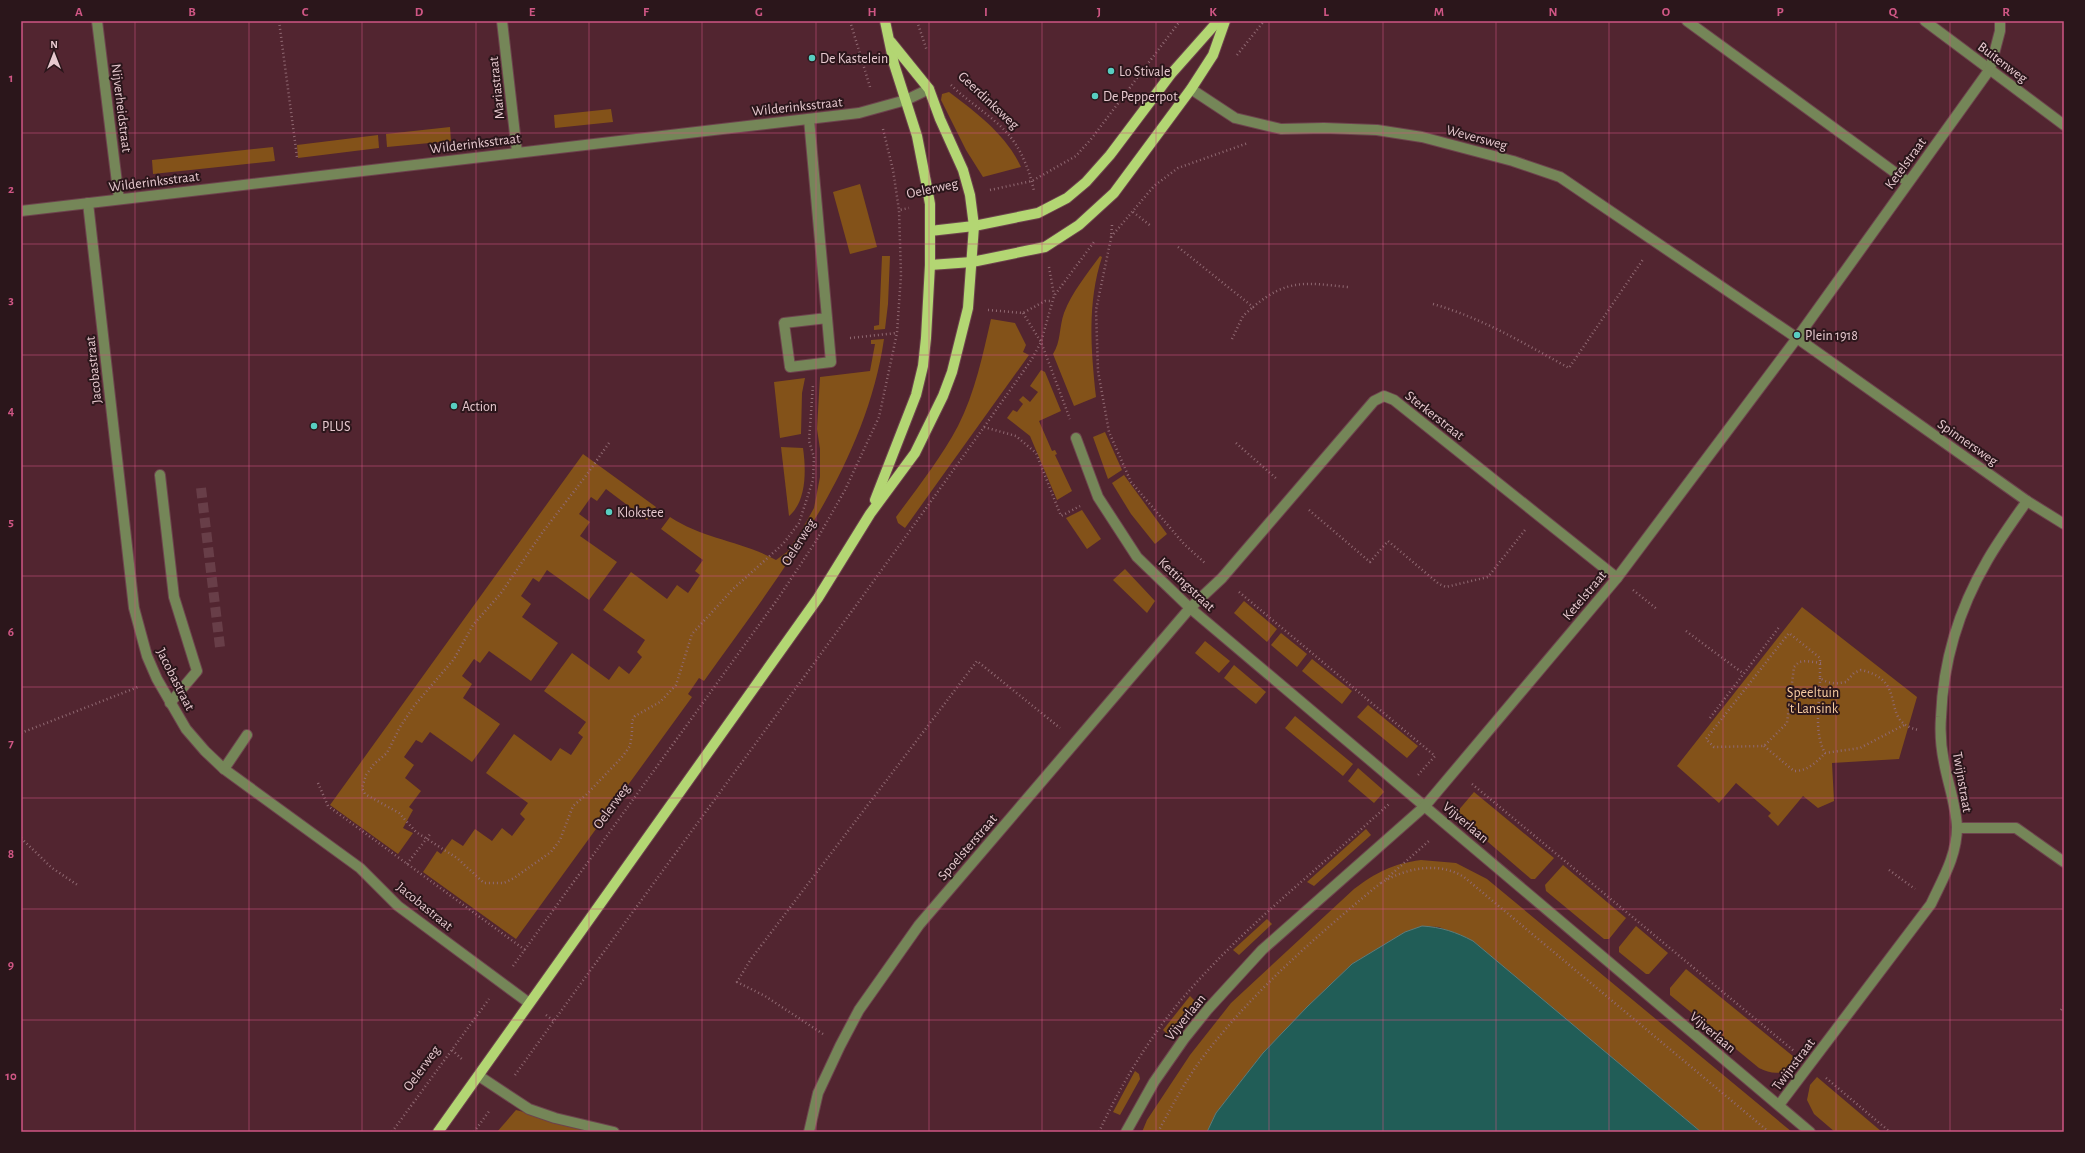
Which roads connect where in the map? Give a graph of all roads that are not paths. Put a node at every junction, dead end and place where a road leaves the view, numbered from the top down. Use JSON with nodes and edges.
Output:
{"nodes":[{"id":1,"x":96,"y":21,"type":"edge"},
{"id":2,"x":502,"y":21,"type":"edge"},
{"id":3,"x":885,"y":21,"type":"edge"},
{"id":4,"x":1218,"y":21,"type":"edge"},
{"id":5,"x":1226,"y":21,"type":"edge"},
{"id":6,"x":1687,"y":21,"type":"edge"},
{"id":7,"x":1925,"y":21,"type":"edge"},
{"id":8,"x":2000,"y":21,"type":"edge"},
{"id":9,"x":891,"y":42,"type":"junction"},
{"id":10,"x":1990,"y":69,"type":"junction"},
{"id":11,"x":929,"y":89,"type":"junction"},
{"id":12,"x":1191,"y":89,"type":"junction"},
{"id":13,"x":906,"y":100,"type":"junction"},
{"id":14,"x":809,"y":119,"type":"junction"},
{"id":15,"x":2064,"y":125,"type":"edge"},
{"id":16,"x":517,"y":152,"type":"junction"},
{"id":17,"x":1908,"y":182,"type":"junction"},
{"id":18,"x":119,"y":199,"type":"junction"},
{"id":19,"x":88,"y":203,"type":"junction"},
{"id":20,"x":21,"y":211,"type":"edge"},
{"id":21,"x":974,"y":226,"type":"junction"},
{"id":22,"x":930,"y":231,"type":"junction"},
{"id":23,"x":972,"y":262,"type":"junction"},
{"id":24,"x":930,"y":265,"type":"junction"},
{"id":25,"x":827,"y":318,"type":"junction"},
{"id":26,"x":1797,"y":338,"type":"junction"},
{"id":27,"x":1076,"y":438,"type":"road end"},
{"id":28,"x":160,"y":475,"type":"dead end"},
{"id":29,"x":2027,"y":501,"type":"junction"},
{"id":30,"x":870,"y":514,"type":"junction"},
{"id":31,"x":2064,"y":524,"type":"edge"},
{"id":32,"x":1617,"y":578,"type":"junction"},
{"id":33,"x":1190,"y":608,"type":"junction"},
{"id":34,"x":170,"y":703,"type":"junction"},
{"id":35,"x":248,"y":735,"type":"dead end"},
{"id":36,"x":224,"y":769,"type":"junction"},
{"id":37,"x":1425,"y":806,"type":"junction"},
{"id":38,"x":1957,"y":828,"type":"junction"},
{"id":39,"x":2064,"y":862,"type":"edge"},
{"id":40,"x":529,"y":1003,"type":"junction"},
{"id":41,"x":479,"y":1076,"type":"junction"},
{"id":42,"x":1779,"y":1105,"type":"junction"},
{"id":43,"x":438,"y":1132,"type":"edge"},
{"id":44,"x":614,"y":1132,"type":"edge"},
{"id":45,"x":809,"y":1132,"type":"edge"},
{"id":46,"x":1126,"y":1132,"type":"edge"},
{"id":47,"x":1810,"y":1132,"type":"edge"}],
"edges":[{"from":1,"to":18,"type":"street","name":"Nijverheidstraat"},
{"from":2,"to":16,"type":"street","name":"Mariastraat"},
{"from":3,"to":9,"type":"main road"},
{"from":4,"to":21,"type":"main road"},
{"from":5,"to":12,"type":"main road"},
{"from":6,"to":17,"type":"street"},
{"from":7,"to":10,"type":"street","name":"Buitenweg"},
{"from":8,"to":10,"type":"street"},
{"from":9,"to":11,"type":"main road"},
{"from":9,"to":13,"type":"main road"},
{"from":10,"to":15,"type":"street","name":"Buitenweg"},
{"from":10,"to":17,"type":"street","name":"Ketelstraat"},
{"from":11,"to":13,"type":"street","name":"Wilderinksstraat"},
{"from":11,"to":21,"type":"main road"},
{"from":12,"to":23,"type":"main road"},
{"from":12,"to":26,"type":"street","name":"Weversweg"},
{"from":13,"to":14,"type":"street","name":"Wilderinksstraat"},
{"from":13,"to":22,"type":"main road"},
{"from":14,"to":16,"type":"street","name":"Wilderinksstraat"},
{"from":14,"to":25,"type":"street"},
{"from":16,"to":18,"type":"street","name":"Wilderinksstraat"},
{"from":17,"to":26,"type":"street","name":"Ketelstraat"},
{"from":18,"to":19,"type":"street","name":"Wilderinksstraat"},
{"from":19,"to":20,"type":"street","name":"Wilderinksstraat"},
{"from":19,"to":34,"type":"street","name":"Jacobastraat"},
{"from":21,"to":22,"type":"main road"},
{"from":21,"to":23,"type":"main road"},
{"from":22,"to":24,"type":"main road"},
{"from":23,"to":24,"type":"main road"},
{"from":23,"to":30,"type":"main road"},
{"from":24,"to":30,"type":"main road"},
{"from":25,"to":25,"type":"street"},
{"from":26,"to":29,"type":"street","name":"Spinnersweg"},
{"from":26,"to":32,"type":"street","name":"Ketelstraat"},
{"from":27,"to":33,"type":"street","name":"Kettingstraat"},
{"from":28,"to":34,"type":"street"},
{"from":29,"to":31,"type":"street","name":"Spinnersweg"},
{"from":29,"to":38,"type":"street","name":"Twijnstraat"},
{"from":30,"to":40,"type":"main road"},
{"from":32,"to":33,"type":"street","name":"Sterkerstraat"},
{"from":32,"to":37,"type":"street","name":"Ketelstraat"},
{"from":33,"to":37,"type":"street","name":"Kettingstraat"},
{"from":33,"to":45,"type":"street","name":"Spoelsterstraat"},
{"from":34,"to":36,"type":"street","name":"Jacobastraat"},
{"from":35,"to":36,"type":"street"},
{"from":36,"to":40,"type":"street","name":"Jacobastraat"},
{"from":37,"to":42,"type":"street","name":"Vijverlaan"},
{"from":37,"to":46,"type":"street","name":"Vijverlaan"},
{"from":38,"to":39,"type":"street"},
{"from":38,"to":42,"type":"street","name":"Twijnstraat"},
{"from":40,"to":41,"type":"main road"},
{"from":41,"to":43,"type":"main road"},
{"from":41,"to":44,"type":"street"},
{"from":42,"to":47,"type":"street","name":"Vijverlaan"}]}
